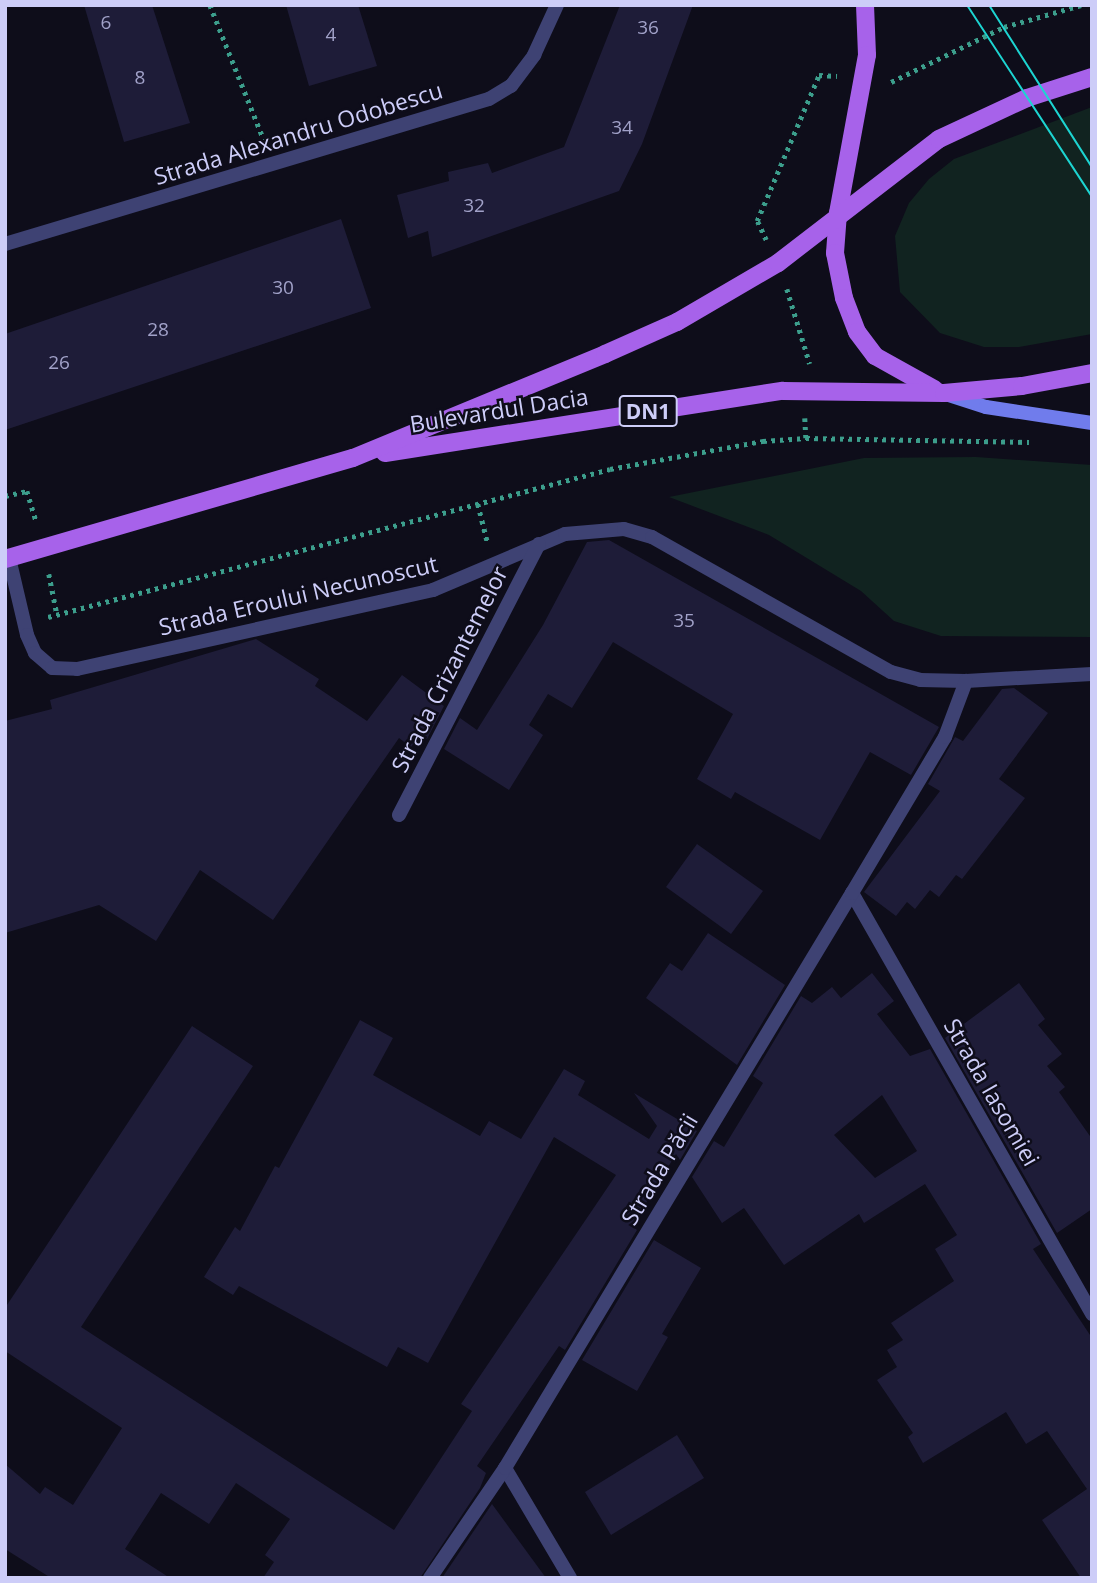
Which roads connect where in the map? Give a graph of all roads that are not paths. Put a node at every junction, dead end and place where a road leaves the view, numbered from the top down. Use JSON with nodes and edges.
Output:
{"nodes":[{"id":1,"x":557,"y":5,"type":"edge"},
{"id":2,"x":865,"y":5,"type":"edge"},
{"id":3,"x":1092,"y":77,"type":"edge"},
{"id":4,"x":838,"y":213,"type":"junction"},
{"id":5,"x":5,"y":244,"type":"edge"},
{"id":6,"x":1092,"y":373,"type":"edge"},
{"id":7,"x":944,"y":393,"type":"junction"},
{"id":8,"x":1092,"y":423,"type":"edge"},
{"id":9,"x":354,"y":458,"type":"junction"},
{"id":10,"x":539,"y":544,"type":"junction"},
{"id":11,"x":7,"y":559,"type":"edge"},
{"id":12,"x":1092,"y":674,"type":"edge"},
{"id":13,"x":966,"y":681,"type":"junction"},
{"id":14,"x":399,"y":815,"type":"dead end"},
{"id":15,"x":852,"y":894,"type":"junction"},
{"id":16,"x":1092,"y":1314,"type":"edge"},
{"id":17,"x":505,"y":1468,"type":"junction"},
{"id":18,"x":430,"y":1578,"type":"edge"},
{"id":19,"x":570,"y":1578,"type":"edge"}],
"edges":[{"from":1,"to":5,"type":"street","name":"Strada Alexandru Odobescu"},
{"from":2,"to":4,"type":"main road"},
{"from":3,"to":4,"type":"main road","name":"Bulevardul Dacia","number":"DN1"},
{"from":4,"to":7,"type":"main road"},
{"from":4,"to":9,"type":"main road","name":"Bulevardul Dacia","number":"DN1"},
{"from":6,"to":7,"type":"main road","name":"Bulevardul Dacia","number":"DN1"},
{"from":7,"to":8,"type":"main road"},
{"from":7,"to":9,"type":"main road","name":"Bulevardul Dacia","number":"DN1"},
{"from":9,"to":11,"type":"main road","name":"Bulevardul Dacia","number":"DN1"},
{"from":10,"to":11,"type":"street","name":"Strada Eroului Necunoscut"},
{"from":10,"to":13,"type":"street","name":"Strada Eroului Necunoscut"},
{"from":10,"to":14,"type":"street","name":"Strada Crizantemelor"},
{"from":12,"to":13,"type":"street","name":"Strada Eroului Necunoscut"},
{"from":13,"to":15,"type":"street","name":"Strada Păcii"},
{"from":15,"to":16,"type":"street","name":"Strada Iasomiei"},
{"from":15,"to":17,"type":"street","name":"Strada Păcii"},
{"from":17,"to":18,"type":"street","name":"Strada Păcii"},
{"from":17,"to":19,"type":"street"}]}
